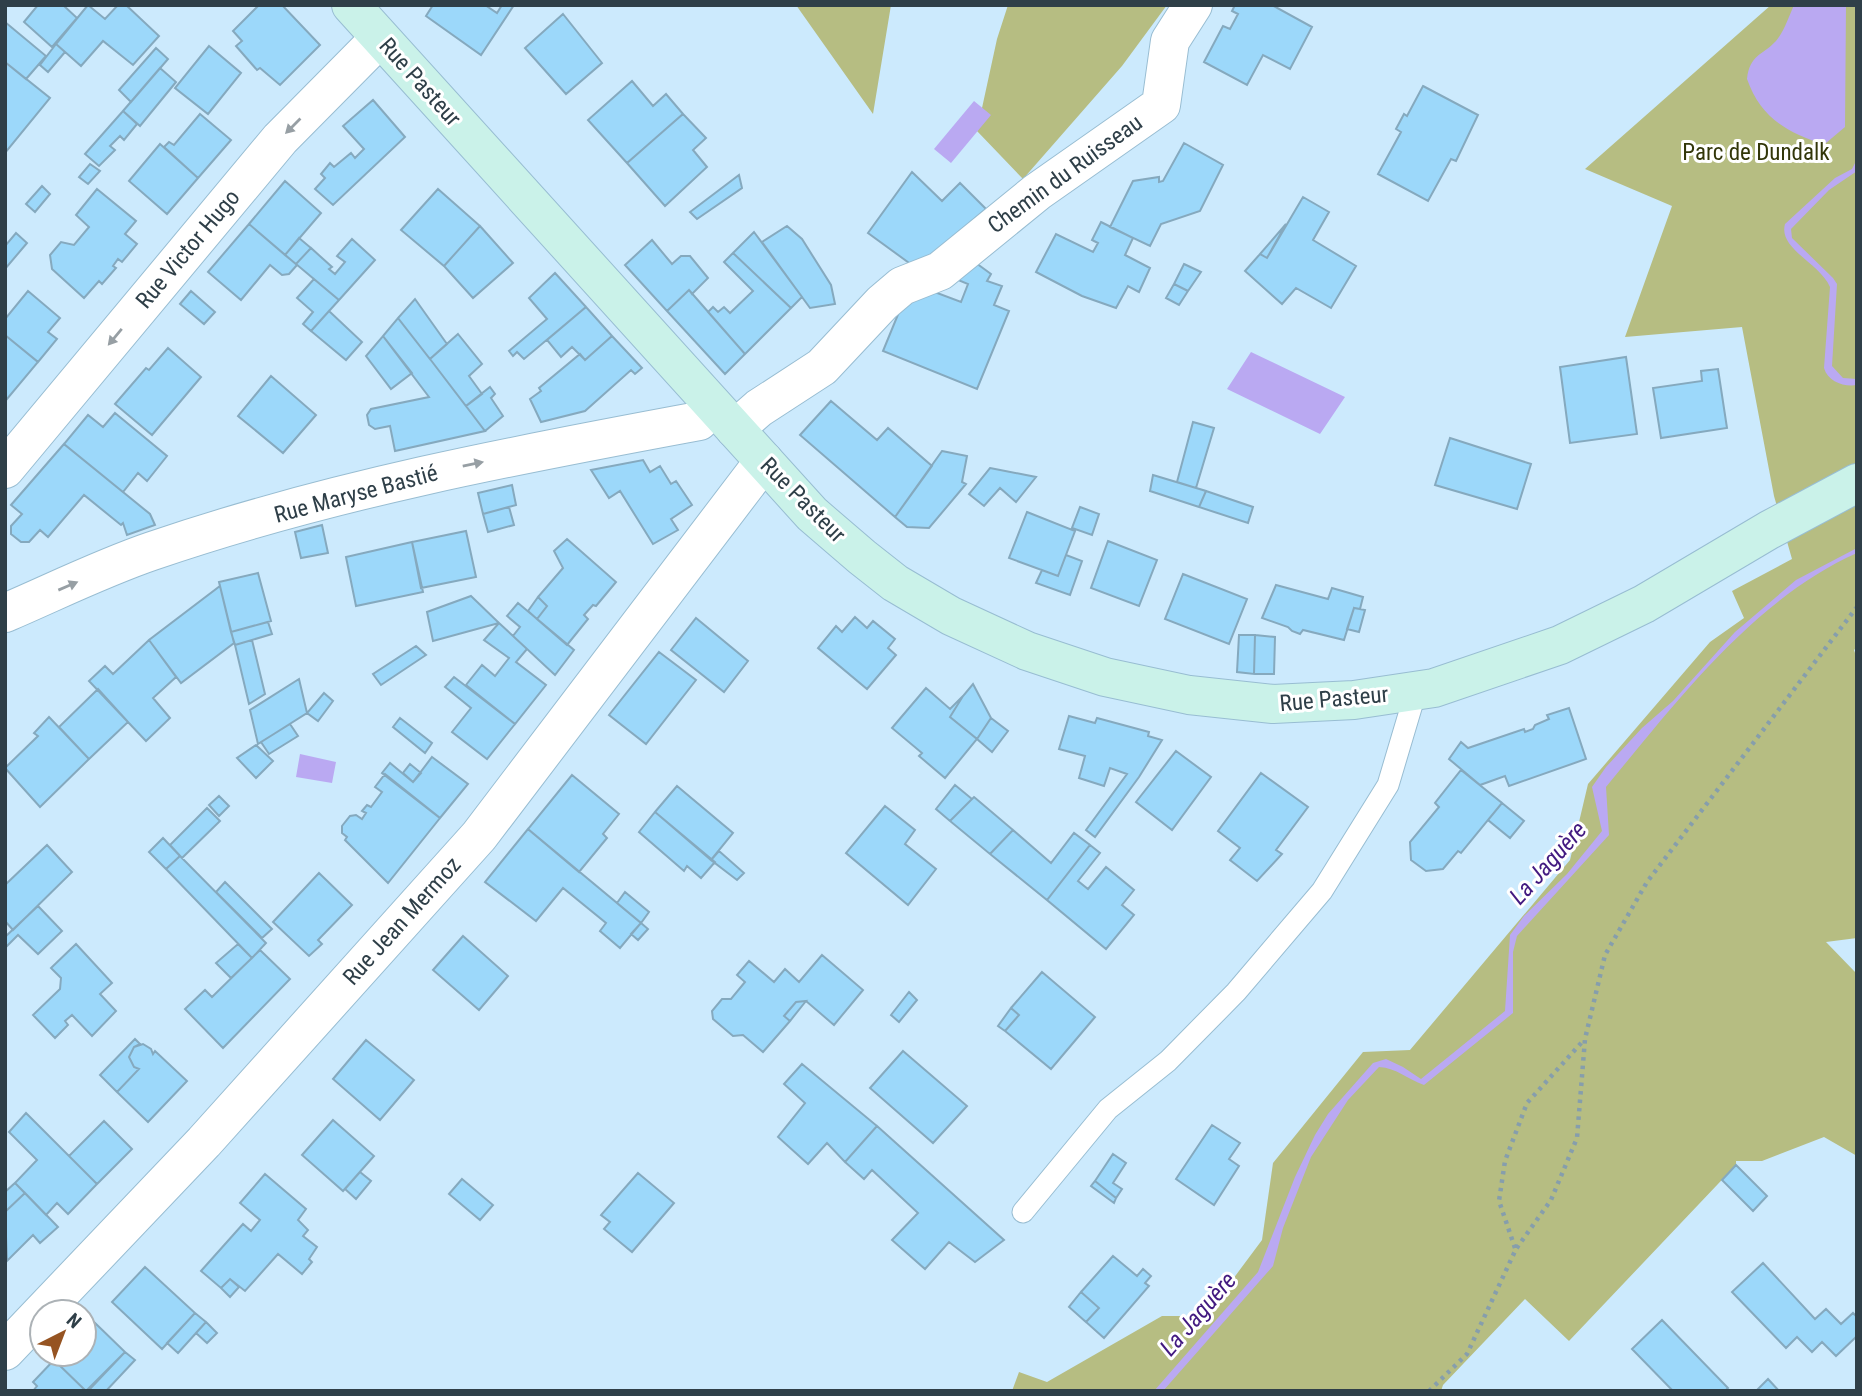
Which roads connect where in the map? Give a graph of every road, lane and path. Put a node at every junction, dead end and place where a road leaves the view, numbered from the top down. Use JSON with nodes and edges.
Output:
{"nodes":[{"id":1,"x":351,"y":5,"type":"edge"},
{"id":2,"x":1193,"y":5,"type":"edge"},
{"id":3,"x":380,"y":38,"type":"junction"},
{"id":4,"x":724,"y":417,"type":"junction"},
{"id":5,"x":764,"y":461,"type":"junction"},
{"id":6,"x":5,"y":469,"type":"edge"},
{"id":7,"x":1857,"y":483,"type":"edge"},
{"id":8,"x":1857,"y":607,"type":"edge"},
{"id":9,"x":5,"y":613,"type":"edge"},
{"id":10,"x":1416,"y":691,"type":"junction"},
{"id":11,"x":1584,"y":1039,"type":"junction"},
{"id":12,"x":1023,"y":1212,"type":"dead end"},
{"id":13,"x":1516,"y":1249,"type":"junction"},
{"id":14,"x":5,"y":1351,"type":"edge"},
{"id":15,"x":1429,"y":1391,"type":"edge"}],
"edges":[{"from":1,"to":3,"type":"street","name":"Rue Pasteur"},
{"from":2,"to":4,"type":"street","name":"Chemin du Ruisseau"},
{"from":3,"to":4,"type":"street","name":"Rue Pasteur"},
{"from":3,"to":6,"type":"street","name":"Rue Victor Hugo","one_way":true},
{"from":4,"to":5,"type":"street","name":"Rue Pasteur"},
{"from":9,"to":4,"type":"street","name":"Rue Maryse Bastié","one_way":true},
{"from":5,"to":10,"type":"street","name":"Rue Pasteur"},
{"from":5,"to":14,"type":"street","name":"Rue Jean Mermoz"},
{"from":7,"to":10,"type":"street","name":"Rue Pasteur"},
{"from":8,"to":11,"type":"path"},
{"from":10,"to":12,"type":"lane","name":"Rue Pasteur"},
{"from":11,"to":13,"type":"path"},
{"from":11,"to":13,"type":"path"},
{"from":13,"to":15,"type":"path"}]}
